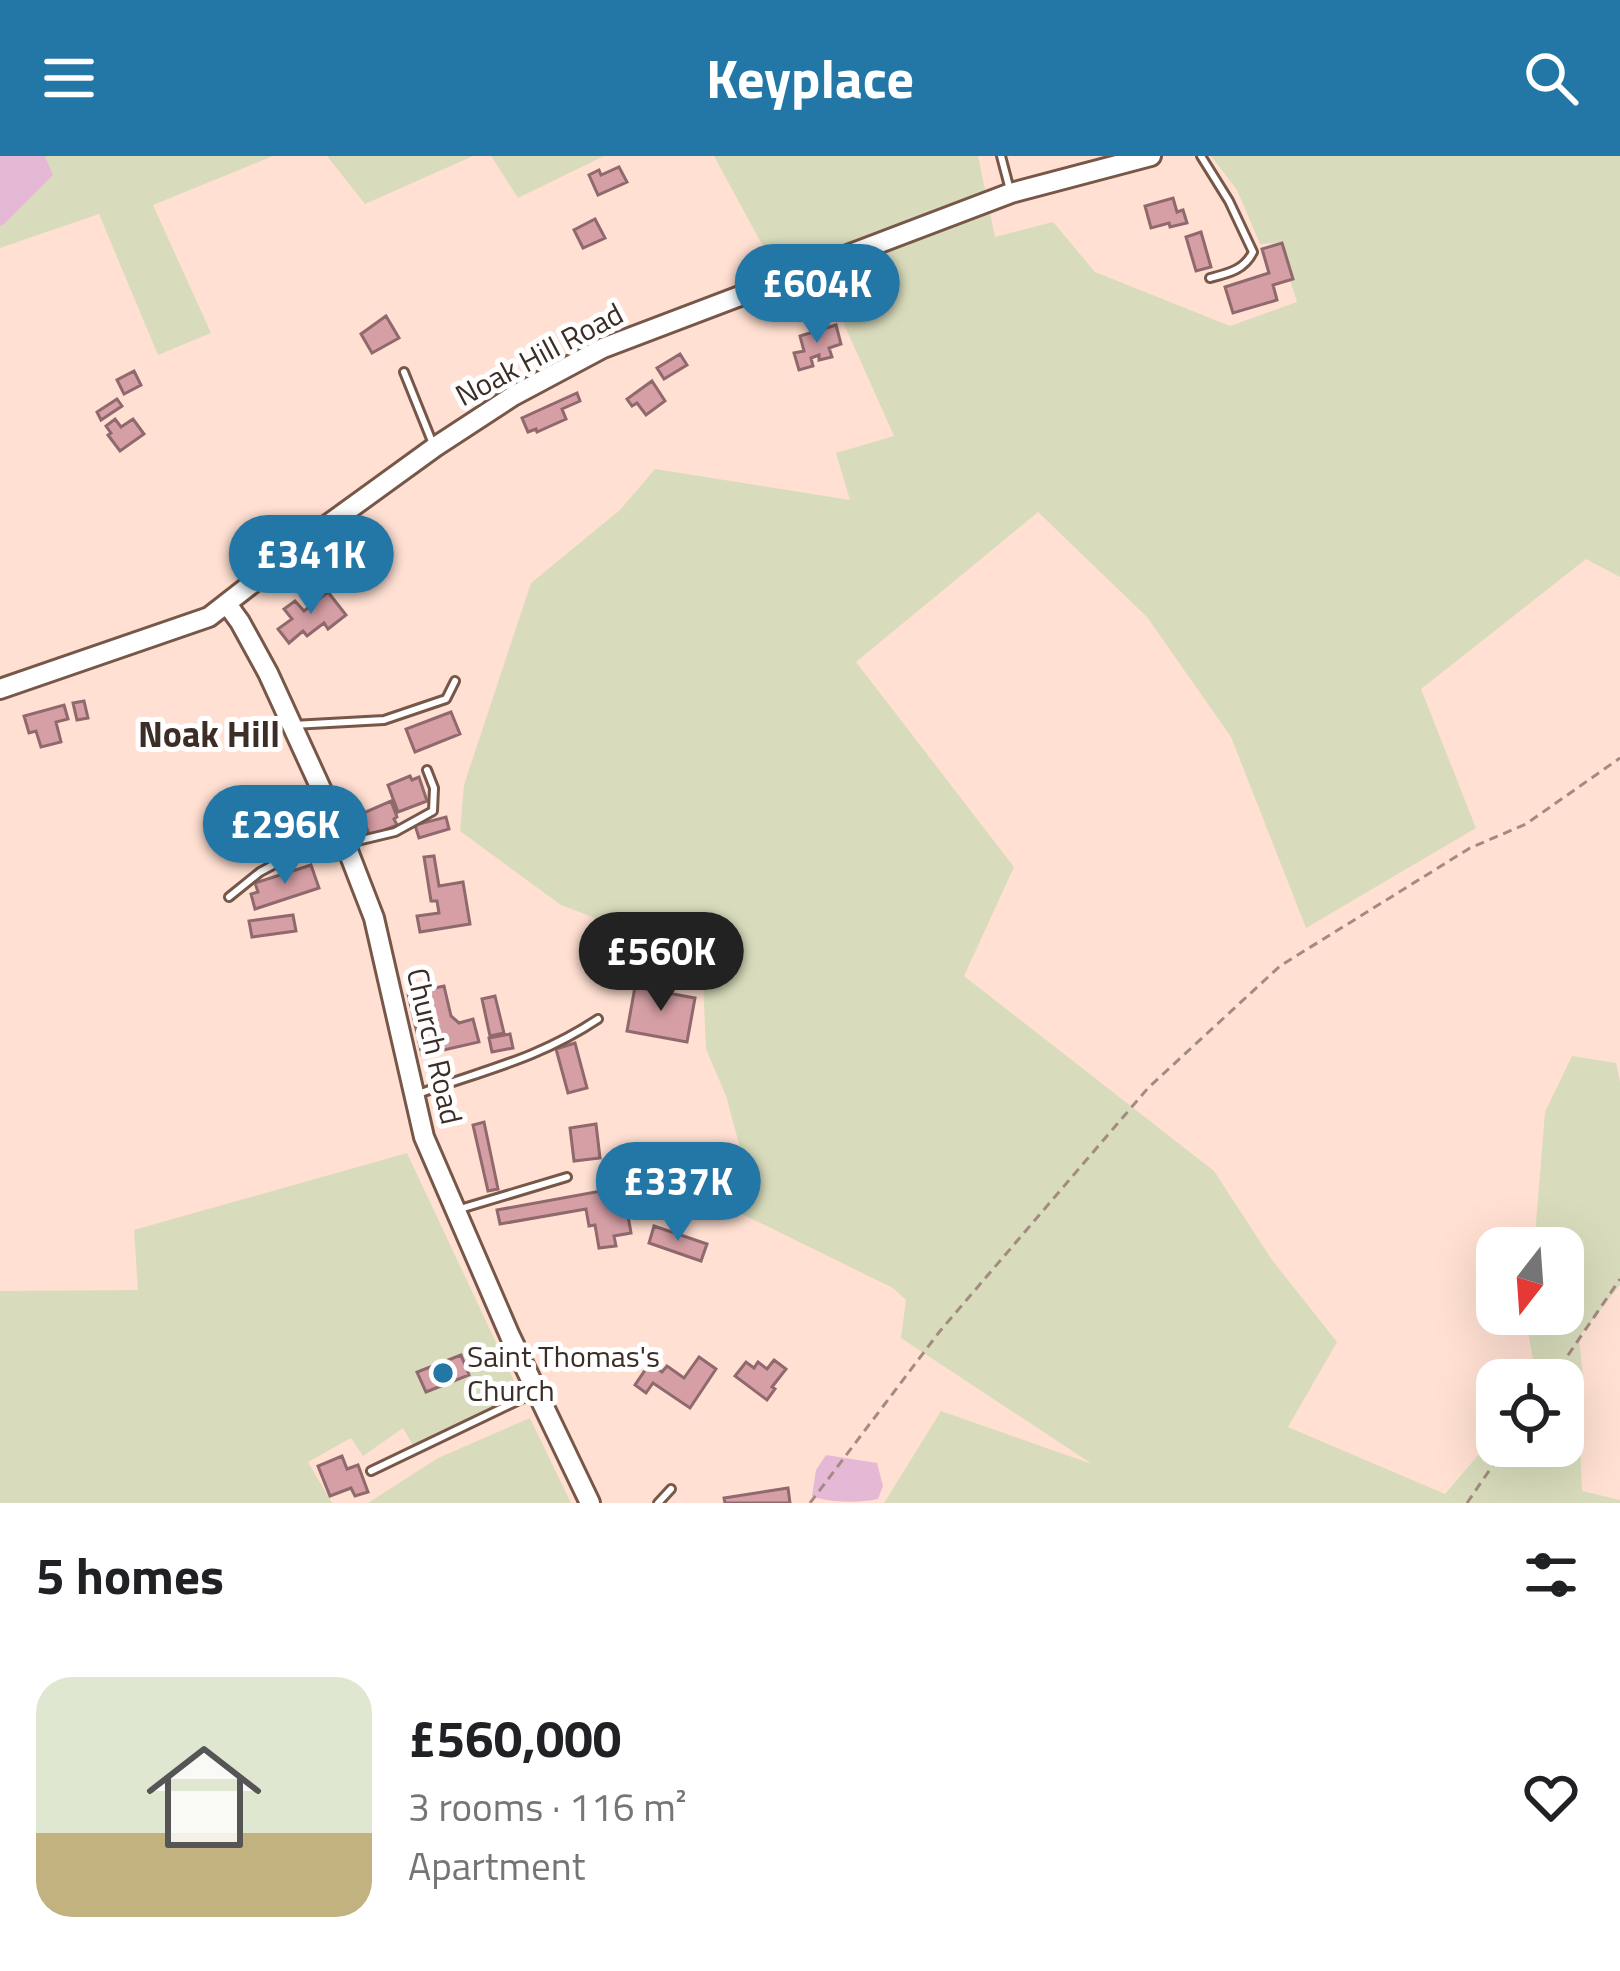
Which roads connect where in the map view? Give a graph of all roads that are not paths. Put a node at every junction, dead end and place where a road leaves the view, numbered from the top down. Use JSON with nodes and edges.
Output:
{"nodes":[{"id":1,"x":1001,"y":156,"type":"edge"},
{"id":2,"x":1151,"y":156,"type":"edge"},
{"id":3,"x":1201,"y":156,"type":"edge"},
{"id":4,"x":1011,"y":193,"type":"junction"},
{"id":5,"x":1210,"y":278,"type":"dead end"},
{"id":6,"x":404,"y":372,"type":"dead end"},
{"id":7,"x":435,"y":447,"type":"junction"},
{"id":8,"x":226,"y":604,"type":"junction"},
{"id":9,"x":455,"y":681,"type":"dead end"},
{"id":10,"x":0,"y":689,"type":"edge"},
{"id":11,"x":291,"y":725,"type":"junction"},
{"id":12,"x":427,"y":770,"type":"dead end"},
{"id":13,"x":343,"y":837,"type":"junction"},
{"id":14,"x":229,"y":897,"type":"dead end"},
{"id":15,"x":598,"y":1019,"type":"dead end"},
{"id":16,"x":415,"y":1095,"type":"junction"},
{"id":17,"x":568,"y":1177,"type":"dead end"},
{"id":18,"x":456,"y":1210,"type":"junction"},
{"id":19,"x":537,"y":1392,"type":"junction"},
{"id":20,"x":371,"y":1471,"type":"dead end"},
{"id":21,"x":671,"y":1489,"type":"dead end"},
{"id":22,"x":590,"y":1503,"type":"edge"},
{"id":23,"x":658,"y":1503,"type":"edge"}],
"edges":[{"from":1,"to":4,"type":"lane"},
{"from":2,"to":4,"type":"street","name":"Noak Hill Road"},
{"from":3,"to":5,"type":"lane"},
{"from":4,"to":7,"type":"street","name":"Noak Hill Road"},
{"from":6,"to":7,"type":"lane"},
{"from":7,"to":8,"type":"street","name":"Noak Hill Road"},
{"from":8,"to":10,"type":"street","name":"Noak Hill Road"},
{"from":8,"to":11,"type":"street","name":"Church Road"},
{"from":9,"to":11,"type":"lane"},
{"from":11,"to":13,"type":"street","name":"Church Road"},
{"from":12,"to":13,"type":"lane"},
{"from":13,"to":14,"type":"lane"},
{"from":13,"to":16,"type":"street","name":"Church Road"},
{"from":15,"to":16,"type":"lane"},
{"from":16,"to":18,"type":"street","name":"Church Road"},
{"from":17,"to":18,"type":"lane"},
{"from":18,"to":19,"type":"street","name":"Church Road"},
{"from":19,"to":20,"type":"lane"},
{"from":19,"to":22,"type":"street","name":"Church Road"},
{"from":21,"to":23,"type":"lane"}]}
